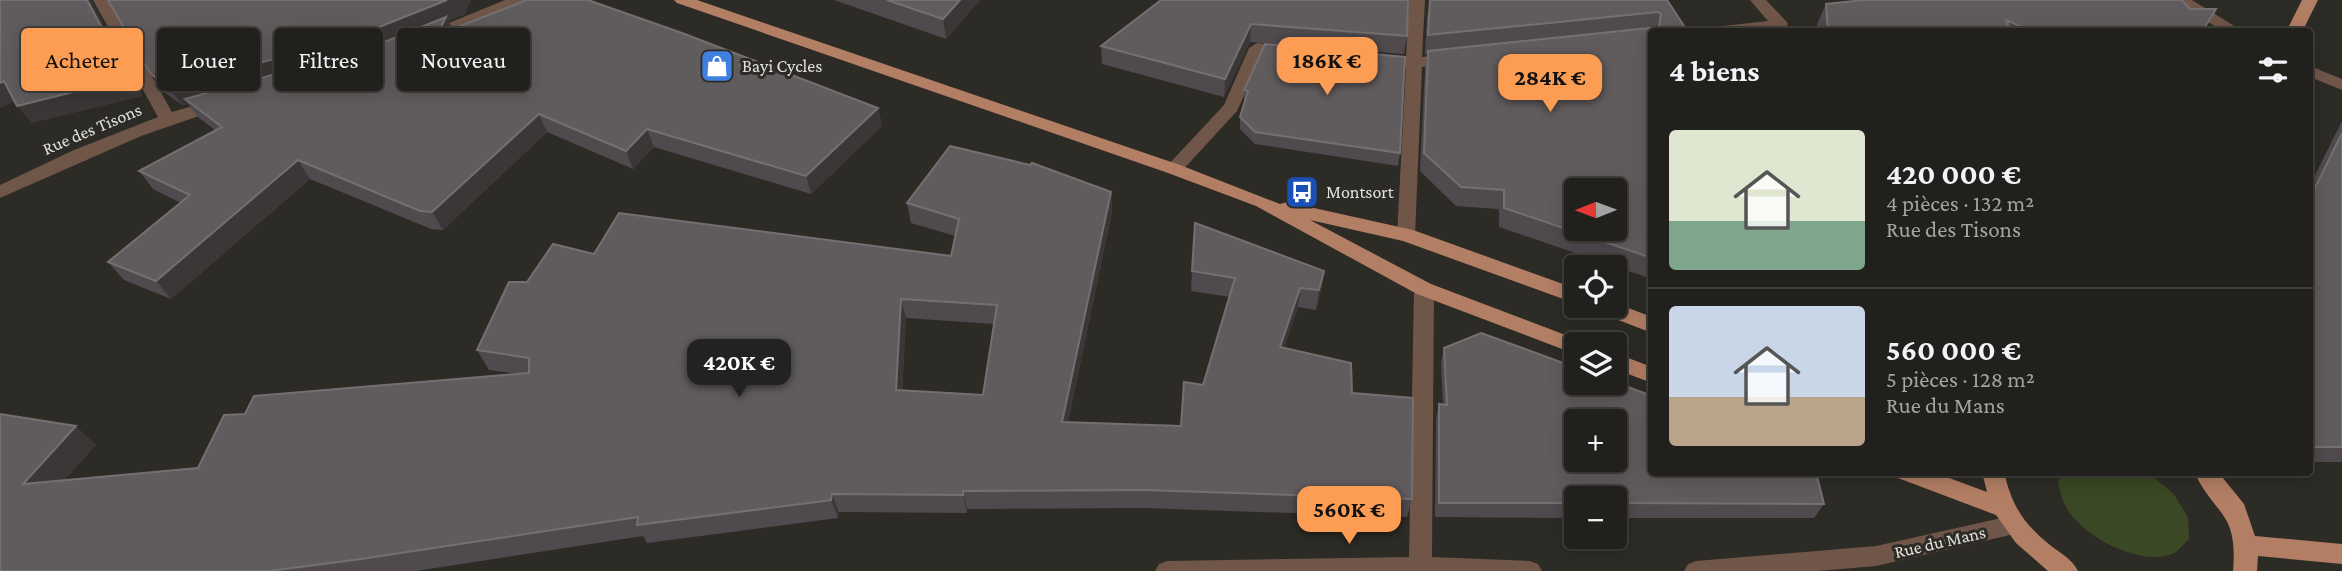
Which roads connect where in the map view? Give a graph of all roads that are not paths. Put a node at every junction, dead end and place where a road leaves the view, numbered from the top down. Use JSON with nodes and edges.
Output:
{"nodes":[{"id":1,"x":101,"y":0,"type":"edge"},
{"id":2,"x":519,"y":0,"type":"edge"},
{"id":3,"x":682,"y":0,"type":"edge"},
{"id":4,"x":1417,"y":0,"type":"edge"},
{"id":5,"x":1758,"y":0,"type":"edge"},
{"id":6,"x":2181,"y":0,"type":"edge"},
{"id":7,"x":2310,"y":0,"type":"edge"},
{"id":8,"x":451,"y":28,"type":"edge"},
{"id":9,"x":1746,"y":28,"type":"edge"},
{"id":10,"x":2228,"y":28,"type":"edge"},
{"id":11,"x":2296,"y":28,"type":"edge"},
{"id":12,"x":1309,"y":53,"type":"edge"},
{"id":13,"x":1362,"y":58,"type":"edge"},
{"id":14,"x":1467,"y":58,"type":"edge"},
{"id":15,"x":1414,"y":64,"type":"junction"},
{"id":16,"x":2313,"y":72,"type":"edge"},
{"id":17,"x":2342,"y":86,"type":"edge"},
{"id":18,"x":2313,"y":87,"type":"edge"},
{"id":19,"x":231,"y":100,"type":"edge"},
{"id":20,"x":167,"y":118,"type":"junction"},
{"id":21,"x":1174,"y":169,"type":"junction"},
{"id":22,"x":0,"y":192,"type":"edge"},
{"id":23,"x":1262,"y":202,"type":"junction"},
{"id":24,"x":1406,"y":235,"type":"junction"},
{"id":25,"x":1424,"y":289,"type":"junction"},
{"id":26,"x":1564,"y":292,"type":"edge"},
{"id":27,"x":1627,"y":316,"type":"edge"},
{"id":28,"x":1648,"y":323,"type":"edge"},
{"id":29,"x":1564,"y":341,"type":"edge"},
{"id":30,"x":1627,"y":366,"type":"edge"},
{"id":31,"x":1648,"y":373,"type":"edge"},
{"id":32,"x":1915,"y":476,"type":"edge"},
{"id":33,"x":1994,"y":476,"type":"edge"},
{"id":34,"x":2208,"y":476,"type":"edge"},
{"id":35,"x":2009,"y":517,"type":"junction"},
{"id":36,"x":2247,"y":545,"type":"junction"},
{"id":37,"x":2342,"y":554,"type":"edge"},
{"id":38,"x":1420,"y":567,"type":"junction"},
{"id":39,"x":1167,"y":571,"type":"edge"},
{"id":40,"x":1531,"y":571,"type":"edge"},
{"id":41,"x":1696,"y":571,"type":"edge"},
{"id":42,"x":2066,"y":571,"type":"edge"},
{"id":43,"x":2245,"y":571,"type":"edge"}],
"edges":[{"from":1,"to":20,"type":"street"},
{"from":2,"to":8,"type":"street"},
{"from":3,"to":21,"type":"main road"},
{"from":4,"to":15,"type":"street"},
{"from":5,"to":9,"type":"street"},
{"from":6,"to":10,"type":"street"},
{"from":7,"to":11,"type":"main road"},
{"from":12,"to":21,"type":"street"},
{"from":13,"to":15,"type":"street"},
{"from":14,"to":15,"type":"street"},
{"from":15,"to":24,"type":"street"},
{"from":16,"to":17,"type":"street"},
{"from":17,"to":18,"type":"street"},
{"from":19,"to":20,"type":"street","name":"Rue des Tisons"},
{"from":20,"to":22,"type":"street","name":"Rue des Tisons"},
{"from":21,"to":23,"type":"main road"},
{"from":23,"to":24,"type":"main road"},
{"from":23,"to":25,"type":"main road"},
{"from":24,"to":26,"type":"main road"},
{"from":25,"to":29,"type":"main road"},
{"from":25,"to":38,"type":"street"},
{"from":27,"to":28,"type":"main road"},
{"from":30,"to":31,"type":"main road"},
{"from":32,"to":35,"type":"main road"},
{"from":33,"to":35,"type":"main road"},
{"from":34,"to":36,"type":"main road"},
{"from":35,"to":41,"type":"street","name":"Rue du Mans"},
{"from":35,"to":42,"type":"main road"},
{"from":36,"to":37,"type":"main road"},
{"from":36,"to":43,"type":"main road"},
{"from":38,"to":39,"type":"street"},
{"from":38,"to":40,"type":"street"}]}
